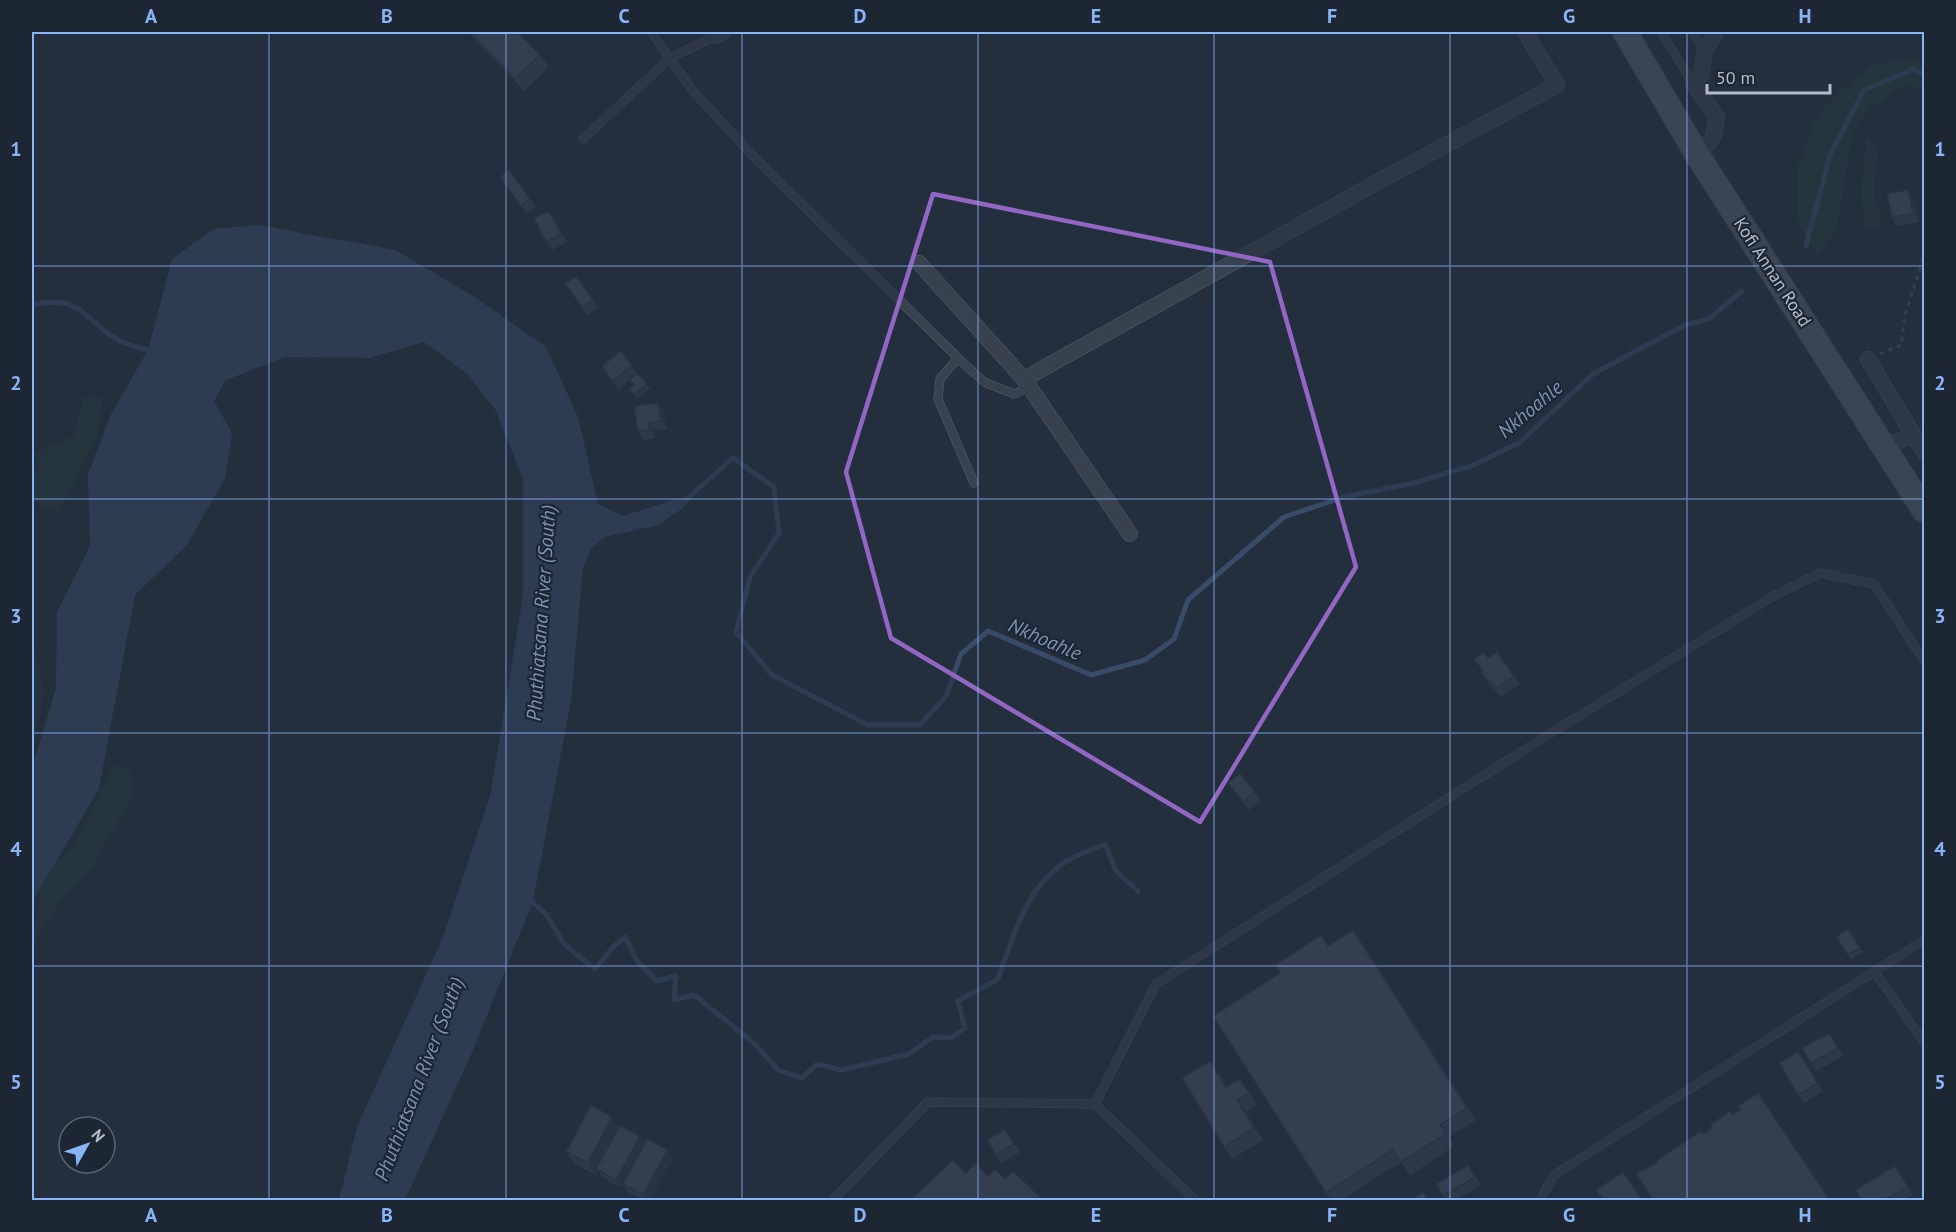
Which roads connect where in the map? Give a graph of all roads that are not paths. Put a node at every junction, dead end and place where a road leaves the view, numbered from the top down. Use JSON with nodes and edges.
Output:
{"nodes":[{"id":1,"x":651,"y":32,"type":"edge"},
{"id":2,"x":1525,"y":32,"type":"edge"},
{"id":3,"x":1625,"y":32,"type":"edge"},
{"id":4,"x":1661,"y":32,"type":"edge"},
{"id":5,"x":1693,"y":32,"type":"edge"},
{"id":6,"x":1716,"y":32,"type":"edge"},
{"id":7,"x":719,"y":34,"type":"edge"},
{"id":8,"x":1705,"y":50,"type":"junction"},
{"id":9,"x":670,"y":58,"type":"junction"},
{"id":10,"x":1693,"y":83,"type":"junction"},
{"id":11,"x":583,"y":138,"type":"dead end"},
{"id":12,"x":1698,"y":156,"type":"junction"},
{"id":13,"x":919,"y":263,"type":"dead end"},
{"id":14,"x":958,"y":358,"type":"junction"},
{"id":15,"x":1868,"y":359,"type":"road end"},
{"id":16,"x":1027,"y":383,"type":"junction"},
{"id":17,"x":1912,"y":435,"type":"junction"},
{"id":18,"x":1885,"y":448,"type":"junction"},
{"id":19,"x":1924,"y":452,"type":"edge"},
{"id":20,"x":974,"y":483,"type":"dead end"},
{"id":21,"x":1924,"y":510,"type":"edge"},
{"id":22,"x":1130,"y":534,"type":"dead end"},
{"id":23,"x":1924,"y":661,"type":"edge"},
{"id":24,"x":1924,"y":940,"type":"edge"},
{"id":25,"x":1874,"y":970,"type":"junction"},
{"id":26,"x":1924,"y":1042,"type":"edge"},
{"id":27,"x":1095,"y":1104,"type":"junction"},
{"id":28,"x":833,"y":1200,"type":"edge"},
{"id":29,"x":1196,"y":1200,"type":"edge"},
{"id":30,"x":1540,"y":1200,"type":"edge"}],
"edges":[{"from":1,"to":9,"type":"lane"},
{"from":2,"to":16,"type":"street"},
{"from":3,"to":12,"type":"main road","name":"Kofi Annan Road"},
{"from":4,"to":10,"type":"lane"},
{"from":5,"to":8,"type":"lane"},
{"from":6,"to":8,"type":"street"},
{"from":7,"to":9,"type":"lane"},
{"from":8,"to":10,"type":"street"},
{"from":9,"to":11,"type":"lane"},
{"from":9,"to":14,"type":"lane"},
{"from":10,"to":12,"type":"street"},
{"from":12,"to":18,"type":"main road","name":"Kofi Annan Road"},
{"from":13,"to":16,"type":"street"},
{"from":14,"to":16,"type":"lane"},
{"from":14,"to":20,"type":"lane"},
{"from":15,"to":17,"type":"street"},
{"from":16,"to":22,"type":"street"},
{"from":17,"to":18,"type":"street"},
{"from":17,"to":19,"type":"street"},
{"from":18,"to":21,"type":"main road","name":"Kofi Annan Road"},
{"from":23,"to":27,"type":"lane"},
{"from":24,"to":25,"type":"lane"},
{"from":25,"to":26,"type":"lane"},
{"from":25,"to":30,"type":"lane"},
{"from":27,"to":28,"type":"lane"},
{"from":27,"to":29,"type":"lane"}]}
